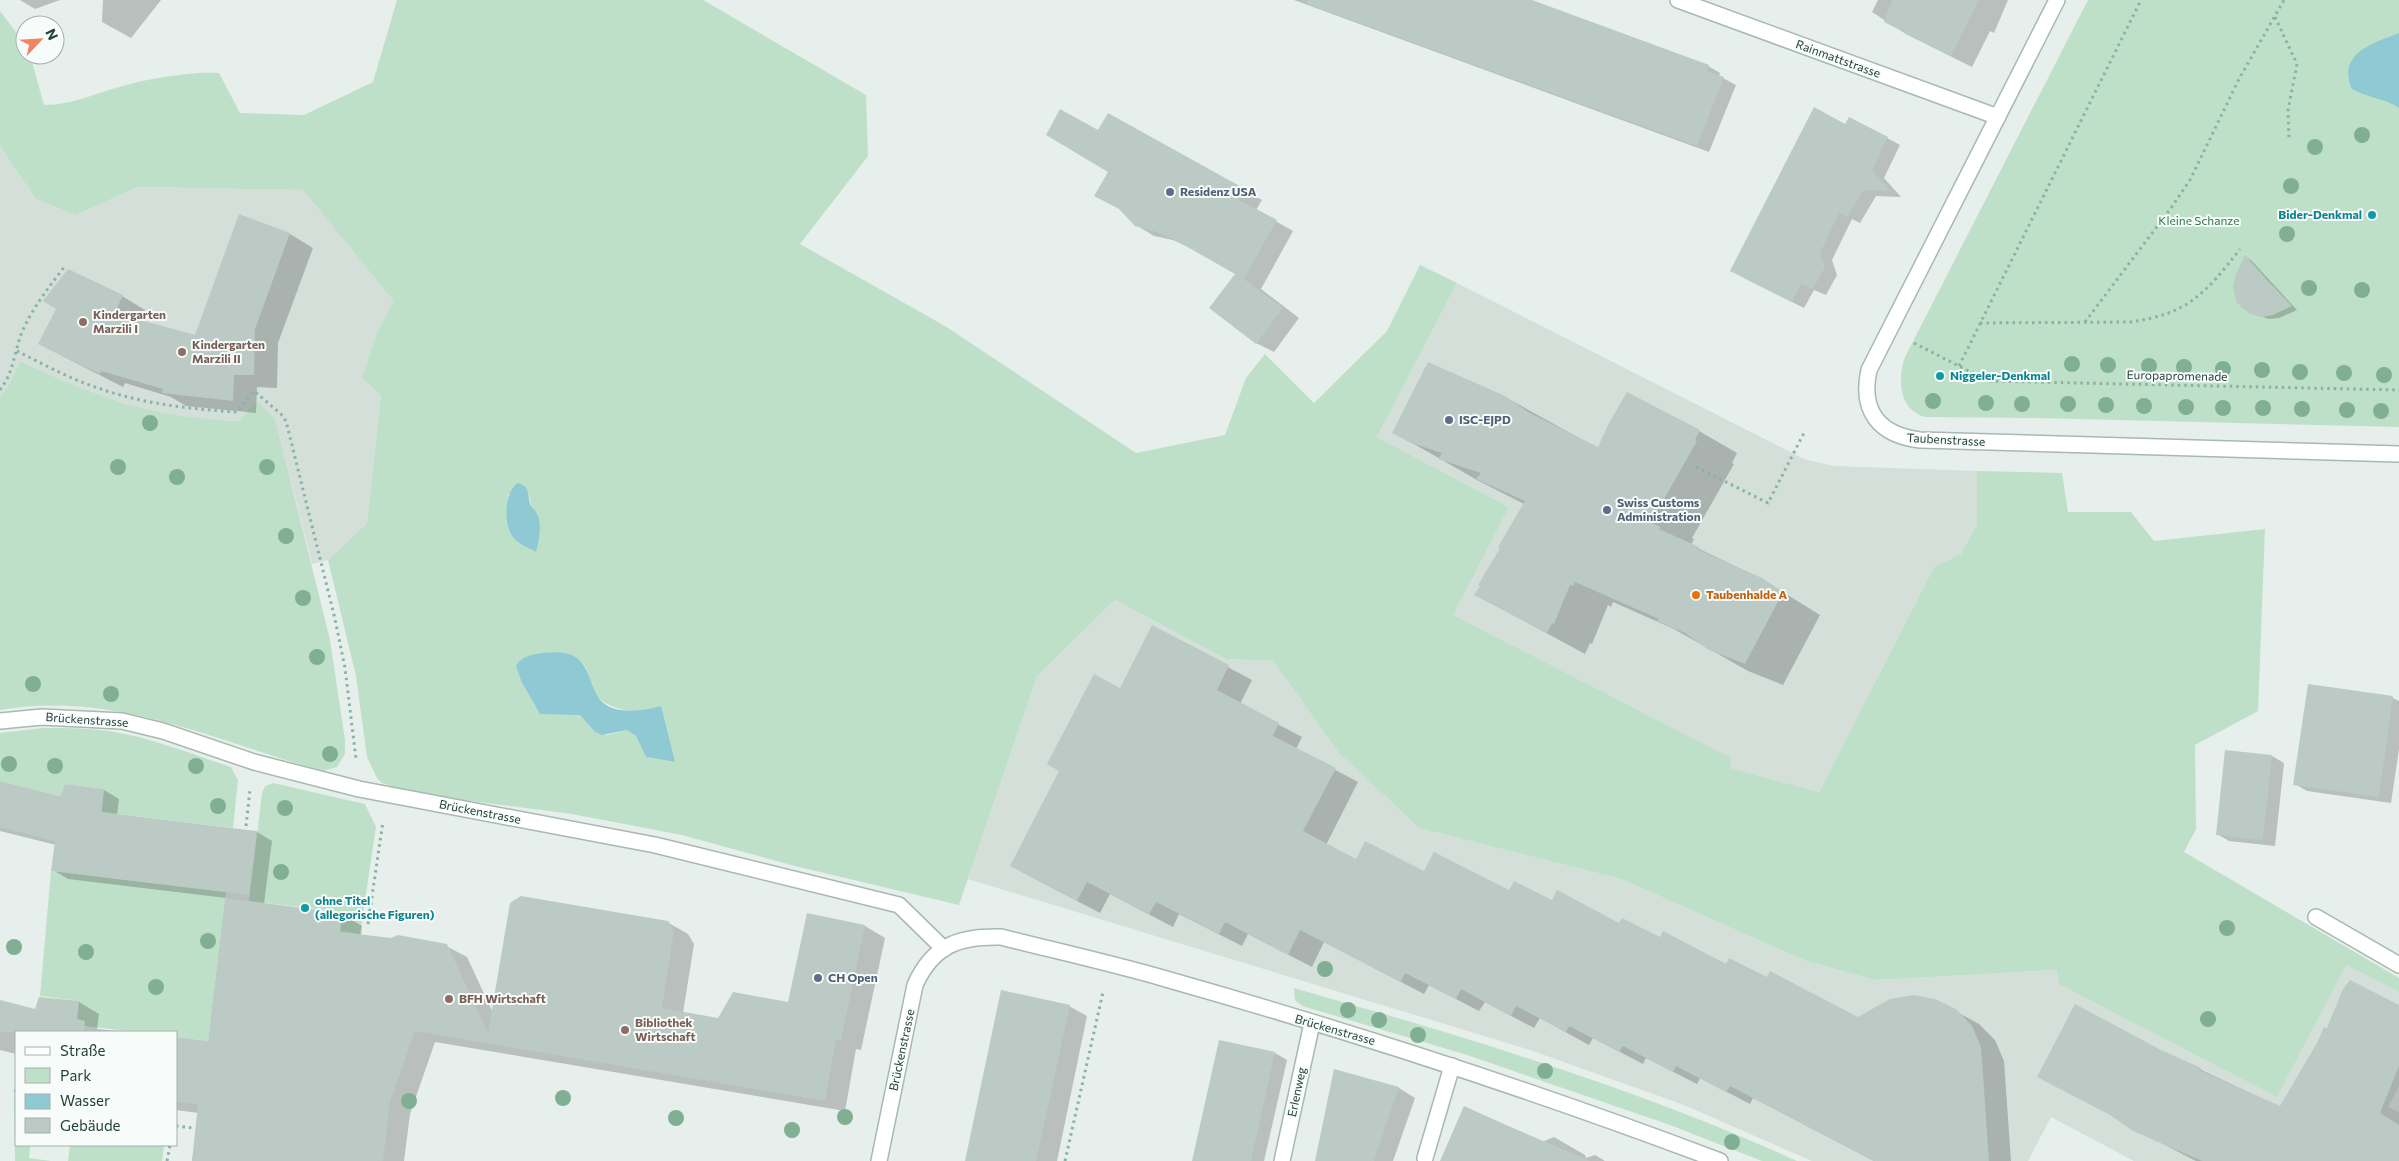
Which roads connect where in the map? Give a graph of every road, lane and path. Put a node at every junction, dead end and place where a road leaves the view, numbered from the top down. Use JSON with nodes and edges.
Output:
{"nodes":[{"id":1,"x":1678,"y":0,"type":"edge"},
{"id":2,"x":2057,"y":0,"type":"edge"},
{"id":3,"x":2141,"y":0,"type":"edge"},
{"id":4,"x":2284,"y":0,"type":"edge"},
{"id":5,"x":2275,"y":16,"type":"junction"},
{"id":6,"x":1998,"y":117,"type":"junction"},
{"id":7,"x":2289,"y":139,"type":"dead end"},
{"id":8,"x":2240,"y":249,"type":"dead end"},
{"id":9,"x":65,"y":266,"type":"dead end"},
{"id":10,"x":2085,"y":322,"type":"junction"},
{"id":11,"x":1980,"y":323,"type":"junction"},
{"id":12,"x":1907,"y":339,"type":"dead end"},
{"id":13,"x":17,"y":351,"type":"junction"},
{"id":14,"x":1959,"y":366,"type":"junction"},
{"id":15,"x":0,"y":390,"type":"edge"},
{"id":16,"x":2399,"y":390,"type":"edge"},
{"id":17,"x":1805,"y":431,"type":"dead end"},
{"id":18,"x":2399,"y":454,"type":"edge"},
{"id":19,"x":1696,"y":467,"type":"dead end"},
{"id":20,"x":0,"y":721,"type":"edge"},
{"id":21,"x":254,"y":762,"type":"junction"},
{"id":22,"x":359,"y":789,"type":"junction"},
{"id":23,"x":386,"y":794,"type":"junction"},
{"id":24,"x":246,"y":826,"type":"dead end"},
{"id":25,"x":2316,"y":917,"type":"dead end"},
{"id":26,"x":368,"y":924,"type":"dead end"},
{"id":27,"x":944,"y":949,"type":"junction"},
{"id":28,"x":2399,"y":965,"type":"edge"},
{"id":29,"x":1102,"y":992,"type":"dead end"},
{"id":30,"x":1312,"y":1023,"type":"junction"},
{"id":31,"x":1452,"y":1066,"type":"junction"},
{"id":32,"x":178,"y":1126,"type":"edge"},
{"id":33,"x":193,"y":1128,"type":"dead end"},
{"id":34,"x":170,"y":1146,"type":"edge"},
{"id":35,"x":1425,"y":1158,"type":"dead end"},
{"id":36,"x":167,"y":1161,"type":"edge"},
{"id":37,"x":879,"y":1161,"type":"edge"},
{"id":38,"x":1065,"y":1161,"type":"edge"},
{"id":39,"x":1282,"y":1161,"type":"edge"},
{"id":40,"x":1720,"y":1161,"type":"edge"}],
"edges":[{"from":1,"to":6,"type":"street","name":"Rainmattstrasse"},
{"from":2,"to":6,"type":"street","name":"Taubenstrasse"},
{"from":3,"to":11,"type":"path"},
{"from":4,"to":5,"type":"path"},
{"from":5,"to":7,"type":"path"},
{"from":5,"to":10,"type":"path"},
{"from":6,"to":18,"type":"street","name":"Taubenstrasse"},
{"from":8,"to":10,"type":"path"},
{"from":9,"to":13,"type":"path"},
{"from":10,"to":11,"type":"path"},
{"from":11,"to":14,"type":"path"},
{"from":12,"to":14,"type":"path","name":"Europapromenade"},
{"from":13,"to":15,"type":"path"},
{"from":13,"to":22,"type":"path"},
{"from":14,"to":16,"type":"path","name":"Europapromenade"},
{"from":17,"to":19,"type":"path"},
{"from":20,"to":21,"type":"street","name":"Brückenstrasse"},
{"from":21,"to":22,"type":"street","name":"Brückenstrasse"},
{"from":21,"to":24,"type":"path"},
{"from":22,"to":23,"type":"street","name":"Brückenstrasse"},
{"from":23,"to":26,"type":"path"},
{"from":23,"to":27,"type":"street","name":"Brückenstrasse"},
{"from":25,"to":28,"type":"street"},
{"from":27,"to":30,"type":"street","name":"Brückenstrasse"},
{"from":27,"to":37,"type":"street","name":"Brückenstrasse"},
{"from":29,"to":38,"type":"path"},
{"from":30,"to":31,"type":"street","name":"Brückenstrasse"},
{"from":30,"to":39,"type":"street","name":"Erlenweg"},
{"from":31,"to":35,"type":"street"},
{"from":31,"to":40,"type":"street","name":"Brückenstrasse"},
{"from":32,"to":33,"type":"path"},
{"from":34,"to":36,"type":"path"}]}
